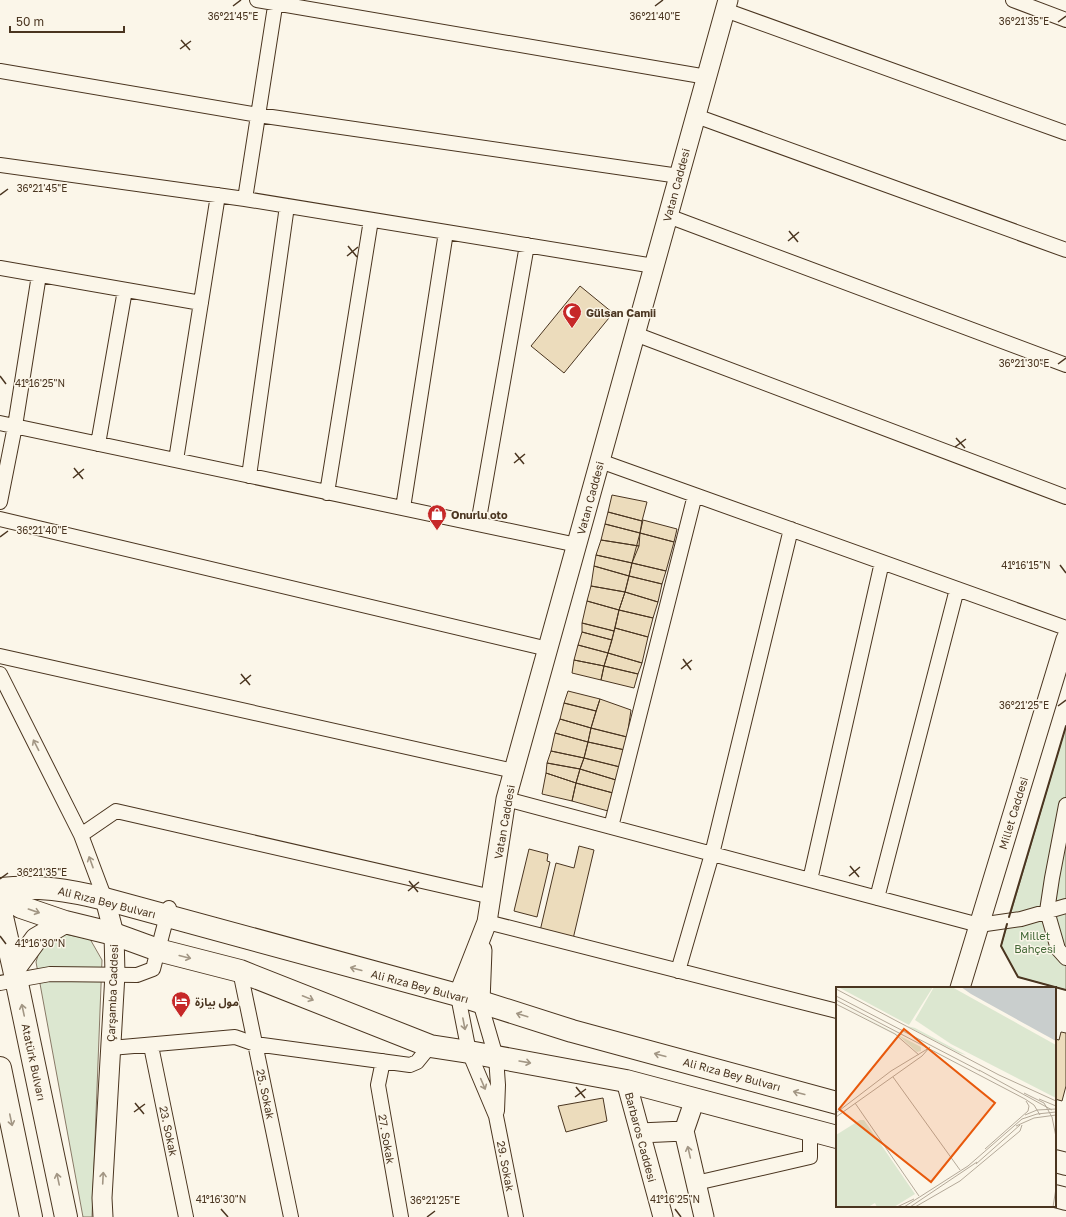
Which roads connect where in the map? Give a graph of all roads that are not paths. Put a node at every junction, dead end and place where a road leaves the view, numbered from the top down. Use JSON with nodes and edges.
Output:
{"nodes":[{"id":1,"x":257,"y":0,"type":"edge"},
{"id":2,"x":1013,"y":0,"type":"edge"},
{"id":3,"x":276,"y":1,"type":"edge"},
{"id":4,"x":726,"y":5,"type":"edge"},
{"id":5,"x":1066,"y":20,"type":"edge"},
{"id":6,"x":0,"y":72,"type":"edge"},
{"id":7,"x":706,"y":77,"type":"junction"},
{"id":8,"x":258,"y":115,"type":"junction"},
{"id":9,"x":696,"y":116,"type":"junction"},
{"id":10,"x":1066,"y":134,"type":"edge"},
{"id":11,"x":0,"y":165,"type":"edge"},
{"id":12,"x":679,"y":176,"type":"junction"},
{"id":13,"x":218,"y":196,"type":"junction"},
{"id":14,"x":245,"y":199,"type":"junction"},
{"id":15,"x":287,"y":206,"type":"junction"},
{"id":16,"x":668,"y":216,"type":"junction"},
{"id":17,"x":371,"y":220,"type":"junction"},
{"id":18,"x":446,"y":232,"type":"junction"},
{"id":19,"x":527,"y":245,"type":"junction"},
{"id":20,"x":1066,"y":250,"type":"edge"},
{"id":21,"x":654,"y":266,"type":"junction"},
{"id":22,"x":0,"y":268,"type":"edge"},
{"id":23,"x":39,"y":275,"type":"junction"},
{"id":24,"x":125,"y":290,"type":"junction"},
{"id":25,"x":201,"y":303,"type":"junction"},
{"id":26,"x":635,"y":334,"type":"junction"},
{"id":27,"x":1066,"y":365,"type":"edge"},
{"id":28,"x":0,"y":423,"type":"edge"},
{"id":29,"x":15,"y":426,"type":"junction"},
{"id":30,"x":98,"y":444,"type":"junction"},
{"id":31,"x":176,"y":460,"type":"junction"},
{"id":32,"x":600,"y":461,"type":"junction"},
{"id":33,"x":249,"y":476,"type":"junction"},
{"id":34,"x":327,"y":492,"type":"junction"},
{"id":35,"x":695,"y":495,"type":"junction"},
{"id":36,"x":1066,"y":497,"type":"edge"},
{"id":37,"x":0,"y":502,"type":"edge"},
{"id":38,"x":402,"y":508,"type":"junction"},
{"id":39,"x":0,"y":519,"type":"edge"},
{"id":40,"x":478,"y":524,"type":"junction"},
{"id":41,"x":791,"y":529,"type":"junction"},
{"id":42,"x":577,"y":545,"type":"junction"},
{"id":43,"x":882,"y":562,"type":"junction"},
{"id":44,"x":957,"y":589,"type":"junction"},
{"id":45,"x":1066,"y":628,"type":"edge"},
{"id":46,"x":1066,"y":639,"type":"edge"},
{"id":47,"x":548,"y":649,"type":"junction"},
{"id":48,"x":0,"y":656,"type":"edge"},
{"id":49,"x":0,"y":674,"type":"edge"},
{"id":50,"x":514,"y":771,"type":"junction"},
{"id":51,"x":506,"y":799,"type":"junction"},
{"id":52,"x":1066,"y":805,"type":"edge"},
{"id":53,"x":611,"y":827,"type":"junction"},
{"id":54,"x":81,"y":835,"type":"junction"},
{"id":55,"x":712,"y":854,"type":"junction"},
{"id":56,"x":810,"y":880,"type":"junction"},
{"id":57,"x":0,"y":889,"type":"edge"},
{"id":58,"x":0,"y":892,"type":"edge"},
{"id":59,"x":492,"y":897,"type":"junction"},
{"id":60,"x":877,"y":898,"type":"junction"},
{"id":61,"x":105,"y":899,"type":"junction"},
{"id":62,"x":1066,"y":906,"type":"edge"},
{"id":63,"x":0,"y":908,"type":"edge"},
{"id":64,"x":168,"y":911,"type":"junction"},
{"id":65,"x":1047,"y":911,"type":"junction"},
{"id":66,"x":64,"y":922,"type":"junction"},
{"id":67,"x":979,"y":925,"type":"junction"},
{"id":68,"x":485,"y":929,"type":"junction"},
{"id":69,"x":114,"y":934,"type":"junction"},
{"id":70,"x":158,"y":950,"type":"junction"},
{"id":71,"x":1066,"y":958,"type":"edge"},
{"id":72,"x":240,"y":971,"type":"junction"},
{"id":73,"x":678,"y":971,"type":"junction"},
{"id":74,"x":115,"y":974,"type":"junction"},
{"id":75,"x":10,"y":977,"type":"edge"},
{"id":76,"x":960,"y":987,"type":"edge"},
{"id":77,"x":458,"y":996,"type":"junction"},
{"id":78,"x":480,"y":1002,"type":"junction"},
{"id":79,"x":836,"y":1012,"type":"edge"},
{"id":80,"x":255,"y":1044,"type":"junction"},
{"id":81,"x":151,"y":1046,"type":"junction"},
{"id":82,"x":430,"y":1046,"type":"junction"},
{"id":83,"x":111,"y":1048,"type":"junction"},
{"id":84,"x":469,"y":1052,"type":"junction"},
{"id":85,"x":496,"y":1057,"type":"junction"},
{"id":86,"x":383,"y":1061,"type":"junction"},
{"id":87,"x":0,"y":1068,"type":"edge"},
{"id":88,"x":626,"y":1081,"type":"junction"},
{"id":89,"x":695,"y":1099,"type":"junction"},
{"id":90,"x":836,"y":1103,"type":"edge"},
{"id":91,"x":496,"y":1116,"type":"junction"},
{"id":92,"x":810,"y":1130,"type":"junction"},
{"id":93,"x":684,"y":1131,"type":"junction"},
{"id":94,"x":640,"y":1133,"type":"junction"},
{"id":95,"x":836,"y":1138,"type":"edge"},
{"id":96,"x":1056,"y":1161,"type":"edge"},
{"id":97,"x":1066,"y":1164,"type":"edge"},
{"id":98,"x":696,"y":1182,"type":"junction"},
{"id":99,"x":1056,"y":1196,"type":"edge"},
{"id":100,"x":1066,"y":1199,"type":"edge"},
{"id":101,"x":31,"y":1217,"type":"edge"},
{"id":102,"x":66,"y":1217,"type":"edge"},
{"id":103,"x":103,"y":1217,"type":"edge"},
{"id":104,"x":186,"y":1217,"type":"edge"},
{"id":105,"x":291,"y":1217,"type":"edge"},
{"id":106,"x":401,"y":1217,"type":"edge"},
{"id":107,"x":516,"y":1217,"type":"edge"},
{"id":108,"x":662,"y":1217,"type":"edge"},
{"id":109,"x":704,"y":1217,"type":"edge"}],
"edges":[{"from":1,"to":3,"type":"street"},
{"from":2,"to":5,"type":"street"},
{"from":3,"to":7,"type":"street"},
{"from":3,"to":8,"type":"street"},
{"from":4,"to":7,"type":"main road","name":"Vatan Caddesi"},
{"from":4,"to":10,"type":"street"},
{"from":6,"to":8,"type":"street"},
{"from":7,"to":9,"type":"main road","name":"Vatan Caddesi"},
{"from":8,"to":12,"type":"street"},
{"from":8,"to":14,"type":"street"},
{"from":9,"to":12,"type":"main road","name":"Vatan Caddesi"},
{"from":9,"to":20,"type":"street"},
{"from":11,"to":13,"type":"street"},
{"from":12,"to":16,"type":"main road","name":"Vatan Caddesi"},
{"from":13,"to":14,"type":"street"},
{"from":13,"to":25,"type":"street"},
{"from":14,"to":15,"type":"street"},
{"from":15,"to":17,"type":"street"},
{"from":15,"to":33,"type":"street"},
{"from":16,"to":21,"type":"main road","name":"Vatan Caddesi"},
{"from":16,"to":27,"type":"street"},
{"from":17,"to":18,"type":"street"},
{"from":17,"to":34,"type":"street"},
{"from":18,"to":19,"type":"street"},
{"from":18,"to":38,"type":"street"},
{"from":19,"to":21,"type":"street"},
{"from":19,"to":40,"type":"street"},
{"from":21,"to":26,"type":"main road","name":"Vatan Caddesi"},
{"from":22,"to":23,"type":"street"},
{"from":23,"to":24,"type":"street"},
{"from":23,"to":29,"type":"street"},
{"from":24,"to":25,"type":"street"},
{"from":24,"to":30,"type":"street"},
{"from":25,"to":31,"type":"street"},
{"from":26,"to":32,"type":"main road","name":"Vatan Caddesi"},
{"from":26,"to":36,"type":"street"},
{"from":28,"to":29,"type":"street"},
{"from":29,"to":30,"type":"street"},
{"from":29,"to":37,"type":"street"},
{"from":30,"to":31,"type":"street"},
{"from":31,"to":33,"type":"street"},
{"from":32,"to":35,"type":"street"},
{"from":32,"to":42,"type":"main road","name":"Vatan Caddesi"},
{"from":33,"to":34,"type":"street"},
{"from":34,"to":38,"type":"street"},
{"from":35,"to":41,"type":"street"},
{"from":35,"to":53,"type":"street"},
{"from":38,"to":40,"type":"street"},
{"from":39,"to":47,"type":"street"},
{"from":40,"to":42,"type":"street"},
{"from":41,"to":43,"type":"street"},
{"from":41,"to":55,"type":"street"},
{"from":42,"to":47,"type":"main road","name":"Vatan Caddesi"},
{"from":43,"to":44,"type":"street"},
{"from":43,"to":56,"type":"street"},
{"from":44,"to":45,"type":"street"},
{"from":44,"to":60,"type":"street"},
{"from":46,"to":67,"type":"main road","name":"Millet Caddesi"},
{"from":47,"to":50,"type":"main road","name":"Vatan Caddesi"},
{"from":48,"to":50,"type":"street"},
{"from":54,"to":49,"type":"street","name":"Çarşamba Caddesi","one_way":true},
{"from":50,"to":51,"type":"main road","name":"Vatan Caddesi"},
{"from":51,"to":53,"type":"street"},
{"from":51,"to":59,"type":"main road","name":"Vatan Caddesi"},
{"from":52,"to":65,"type":"street"},
{"from":53,"to":55,"type":"street"},
{"from":54,"to":59,"type":"street"},
{"from":61,"to":54,"type":"street","name":"Çarşamba Caddesi","one_way":true},
{"from":55,"to":56,"type":"street"},
{"from":55,"to":73,"type":"street"},
{"from":56,"to":60,"type":"street"},
{"from":57,"to":61,"type":"main road","name":"Ali Rıza Bey Bulvarı"},
{"from":58,"to":66,"type":"main road","one_way":true},
{"from":59,"to":68,"type":"main road","name":"Vatan Caddesi"},
{"from":60,"to":67,"type":"street"},
{"from":61,"to":64,"type":"main road","name":"Ali Rıza Bey Bulvarı"},
{"from":61,"to":69,"type":"main road","name":"Çarşamba Caddesi"},
{"from":62,"to":65,"type":"street"},
{"from":63,"to":75,"type":"main road","name":"Atatürk Bulvarı"},
{"from":64,"to":70,"type":"street"},
{"from":77,"to":64,"type":"main road","name":"Ali Rıza Bey Bulvarı","one_way":true},
{"from":65,"to":67,"type":"street"},
{"from":65,"to":71,"type":"street"},
{"from":66,"to":69,"type":"main road"},
{"from":66,"to":75,"type":"main road"},
{"from":67,"to":76,"type":"main road","name":"Millet Caddesi"},
{"from":68,"to":73,"type":"street"},
{"from":68,"to":77,"type":"main road","name":"Vatan Caddesi"},
{"from":68,"to":78,"type":"main road"},
{"from":69,"to":70,"type":"main road"},
{"from":69,"to":74,"type":"main road","name":"Çarşamba Caddesi"},
{"from":70,"to":72,"type":"main road","one_way":true},
{"from":70,"to":74,"type":"street"},
{"from":72,"to":80,"type":"street","name":"25. Sokak"},
{"from":72,"to":82,"type":"main road","one_way":true},
{"from":73,"to":79,"type":"street"},
{"from":74,"to":75,"type":"street"},
{"from":74,"to":83,"type":"main road","name":"Çarşamba Caddesi"},
{"from":102,"to":75,"type":"main road","name":"Atatürk Bulvarı","one_way":true},
{"from":77,"to":78,"type":"main road","name":"Ali Rıza Bey Bulvarı"},
{"from":77,"to":84,"type":"street","one_way":true},
{"from":78,"to":85,"type":"street"},
{"from":90,"to":78,"type":"main road","name":"Ali Rıza Bey Bulvarı","one_way":true},
{"from":80,"to":81,"type":"street"},
{"from":80,"to":86,"type":"street"},
{"from":80,"to":105,"type":"street","name":"25. Sokak"},
{"from":81,"to":83,"type":"street"},
{"from":81,"to":104,"type":"street","name":"23. Sokak"},
{"from":82,"to":84,"type":"main road"},
{"from":82,"to":86,"type":"street"},
{"from":103,"to":83,"type":"main road","name":"Çarşamba Caddesi","one_way":true},
{"from":84,"to":85,"type":"main road"},
{"from":84,"to":91,"type":"street","one_way":true},
{"from":85,"to":88,"type":"main road","one_way":true},
{"from":85,"to":91,"type":"street"},
{"from":86,"to":106,"type":"street","name":"27. Sokak"},
{"from":87,"to":101,"type":"main road","one_way":true},
{"from":88,"to":89,"type":"main road"},
{"from":88,"to":94,"type":"main road","name":"Barbaros Caddesi"},
{"from":89,"to":92,"type":"main road"},
{"from":89,"to":93,"type":"main road"},
{"from":91,"to":107,"type":"street","name":"29. Sokak"},
{"from":92,"to":95,"type":"main road"},
{"from":92,"to":98,"type":"street"},
{"from":93,"to":94,"type":"main road"},
{"from":98,"to":93,"type":"main road","one_way":true},
{"from":94,"to":108,"type":"main road","name":"Barbaros Caddesi"},
{"from":96,"to":97,"type":"main road"},
{"from":98,"to":109,"type":"main road"},
{"from":99,"to":100,"type":"main road"}]}
